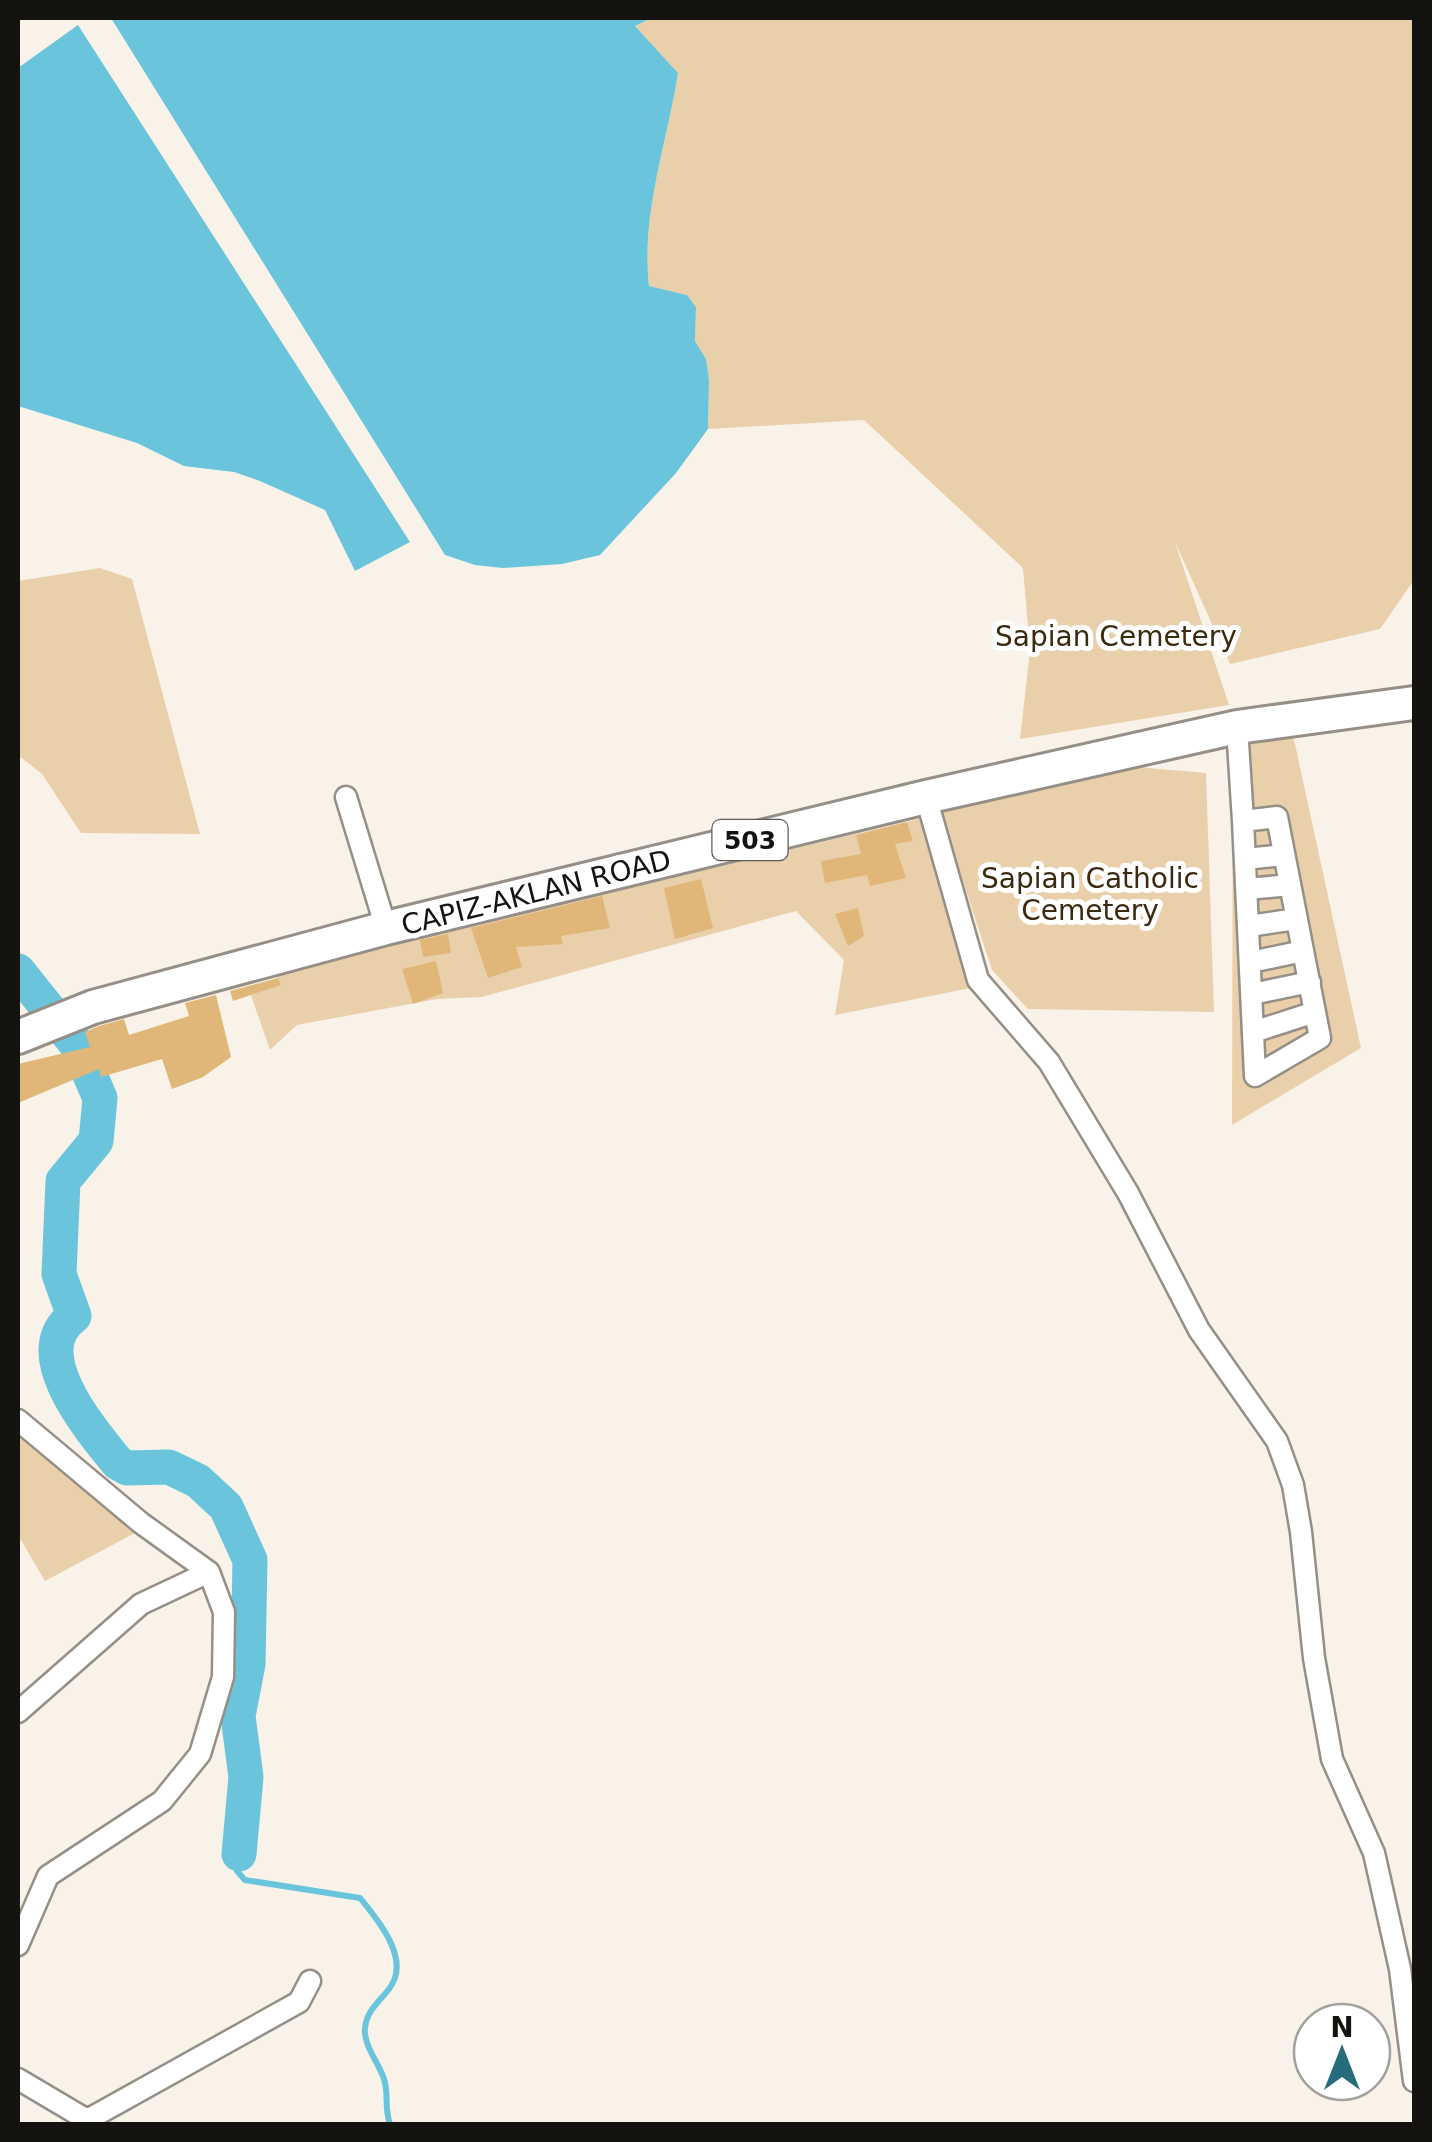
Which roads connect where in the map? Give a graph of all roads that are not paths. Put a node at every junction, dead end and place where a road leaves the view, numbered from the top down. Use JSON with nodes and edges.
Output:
{"nodes":[{"id":1,"x":1414,"y":704,"type":"edge"},
{"id":2,"x":1238,"y":727,"type":"junction"},
{"id":3,"x":346,"y":797,"type":"dead end"},
{"id":4,"x":926,"y":797,"type":"junction"},
{"id":5,"x":1242,"y":821,"type":"junction"},
{"id":6,"x":1284,"y":854,"type":"junction"},
{"id":7,"x":1245,"y":859,"type":"junction"},
{"id":8,"x":1290,"y":884,"type":"junction"},
{"id":9,"x":1246,"y":889,"type":"junction"},
{"id":10,"x":1296,"y":920,"type":"junction"},
{"id":11,"x":1249,"y":926,"type":"junction"},
{"id":12,"x":386,"y":928,"type":"junction"},
{"id":13,"x":1303,"y":951,"type":"junction"},
{"id":14,"x":1251,"y":962,"type":"junction"},
{"id":15,"x":1310,"y":982,"type":"junction"},
{"id":16,"x":1252,"y":994,"type":"junction"},
{"id":17,"x":1314,"y":1012,"type":"junction"},
{"id":18,"x":30,"y":1032,"type":"edge"},
{"id":19,"x":1253,"y":1032,"type":"junction"},
{"id":20,"x":18,"y":1420,"type":"edge"},
{"id":21,"x":209,"y":1572,"type":"junction"},
{"id":22,"x":18,"y":1712,"type":"edge"},
{"id":23,"x":18,"y":1945,"type":"edge"},
{"id":24,"x":310,"y":1981,"type":"dead end"},
{"id":25,"x":18,"y":2079,"type":"edge"},
{"id":26,"x":1414,"y":2082,"type":"edge"},
{"id":27,"x":92,"y":2122,"type":"edge"}],
"edges":[{"from":1,"to":2,"type":"main road","name":"CAPIZ-AKLAN ROAD","number":"503"},
{"from":2,"to":4,"type":"main road","name":"CAPIZ-AKLAN ROAD","number":"503"},
{"from":2,"to":5,"type":"street"},
{"from":3,"to":12,"type":"street"},
{"from":4,"to":12,"type":"main road","name":"CAPIZ-AKLAN ROAD","number":"503"},
{"from":4,"to":26,"type":"street"},
{"from":5,"to":6,"type":"street"},
{"from":5,"to":7,"type":"street"},
{"from":6,"to":7,"type":"street"},
{"from":6,"to":8,"type":"street"},
{"from":7,"to":9,"type":"street"},
{"from":8,"to":9,"type":"street"},
{"from":8,"to":10,"type":"street"},
{"from":9,"to":11,"type":"street"},
{"from":10,"to":11,"type":"street"},
{"from":10,"to":13,"type":"street"},
{"from":11,"to":14,"type":"street"},
{"from":12,"to":18,"type":"main road","name":"CAPIZ-AKLAN ROAD","number":"503"},
{"from":13,"to":14,"type":"street"},
{"from":13,"to":15,"type":"street"},
{"from":14,"to":16,"type":"street"},
{"from":15,"to":16,"type":"street"},
{"from":15,"to":17,"type":"street"},
{"from":16,"to":19,"type":"street"},
{"from":17,"to":19,"type":"street"},
{"from":17,"to":19,"type":"street"},
{"from":20,"to":21,"type":"street"},
{"from":21,"to":22,"type":"street"},
{"from":21,"to":23,"type":"street"},
{"from":24,"to":27,"type":"street"},
{"from":25,"to":27,"type":"street"}]}
